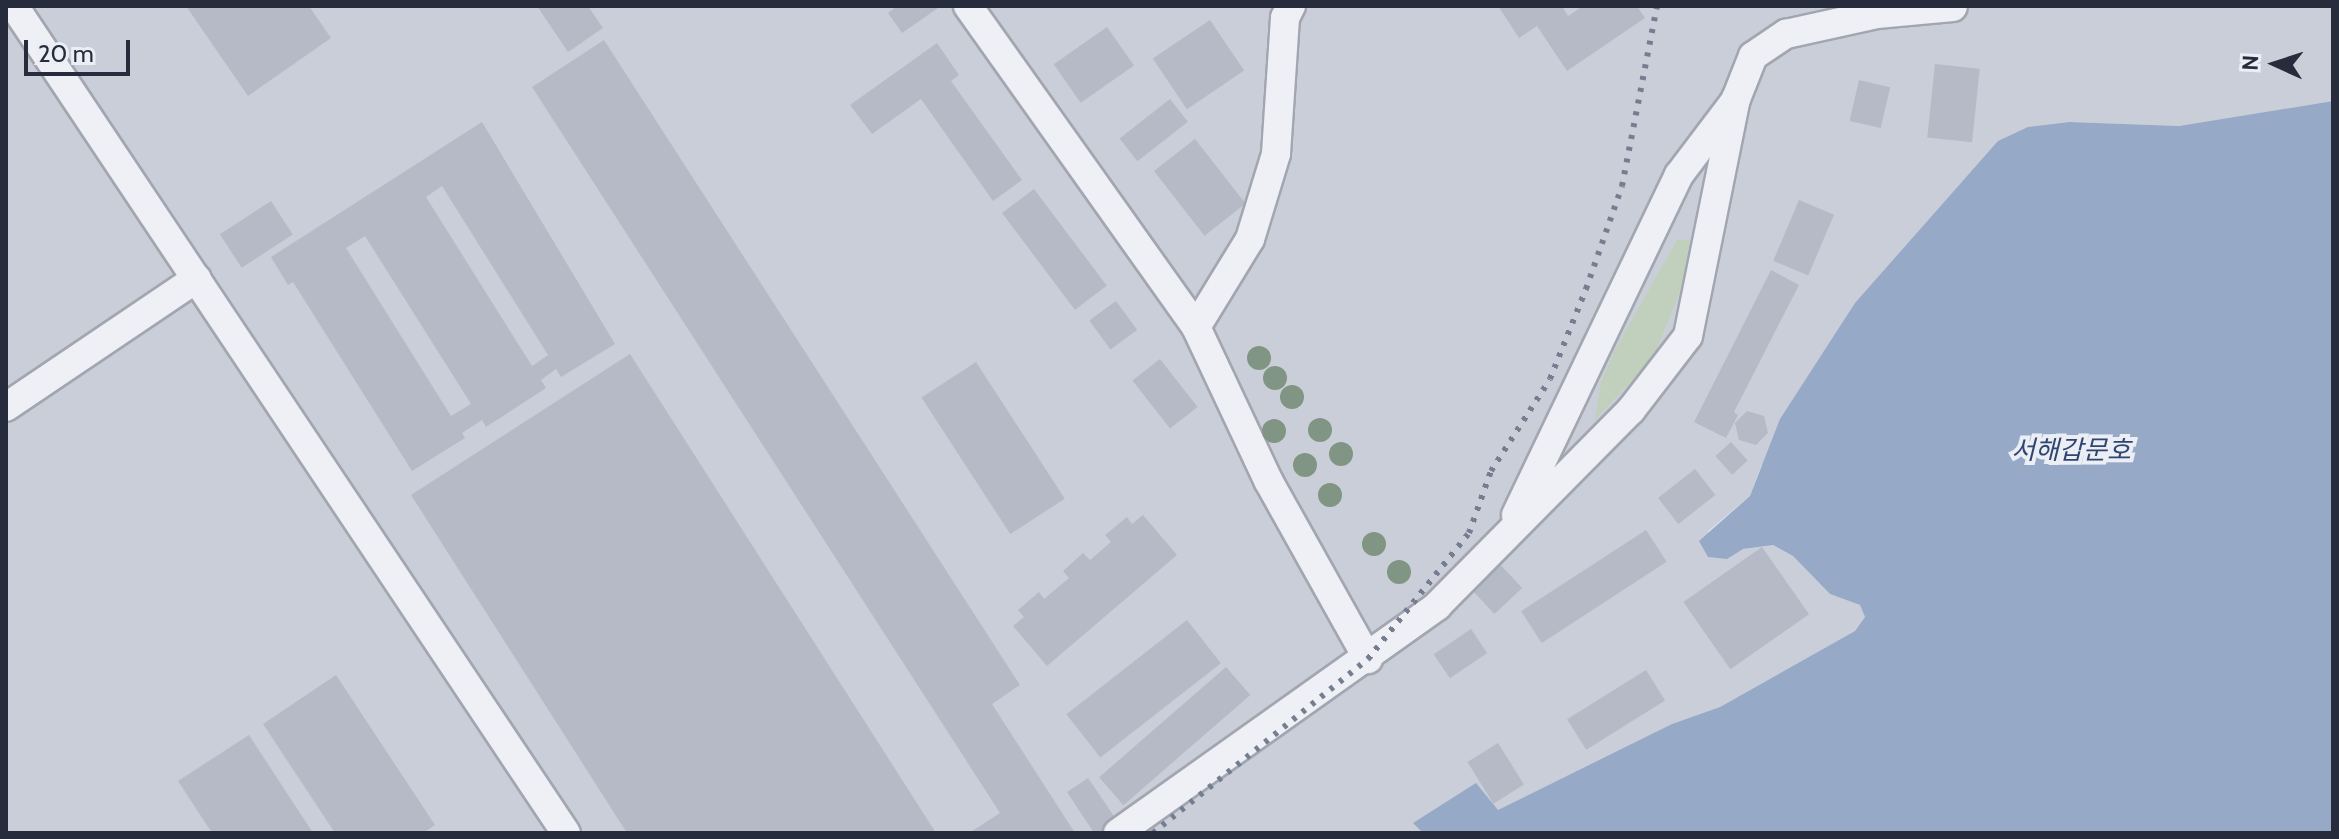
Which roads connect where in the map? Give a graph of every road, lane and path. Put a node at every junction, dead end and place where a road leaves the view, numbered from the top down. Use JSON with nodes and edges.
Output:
{"nodes":[{"id":1,"x":14,"y":6,"type":"edge"},
{"id":2,"x":968,"y":6,"type":"edge"},
{"id":3,"x":1291,"y":6,"type":"edge"},
{"id":4,"x":1953,"y":7,"type":"edge"},
{"id":5,"x":1736,"y":99,"type":"junction"},
{"id":6,"x":197,"y":278,"type":"junction"},
{"id":7,"x":1196,"y":327,"type":"junction"},
{"id":8,"x":6,"y":407,"type":"edge"},
{"id":9,"x":1505,"y":537,"type":"junction"},
{"id":10,"x":1368,"y":659,"type":"junction"},
{"id":11,"x":566,"y":833,"type":"edge"},
{"id":12,"x":1118,"y":833,"type":"edge"}],
"edges":[{"from":1,"to":6,"type":"street"},
{"from":2,"to":7,"type":"street"},
{"from":3,"to":7,"type":"street"},
{"from":4,"to":5,"type":"street"},
{"from":5,"to":9,"type":"street"},
{"from":5,"to":9,"type":"street"},
{"from":6,"to":8,"type":"street"},
{"from":6,"to":11,"type":"street"},
{"from":7,"to":10,"type":"street"},
{"from":9,"to":10,"type":"street"},
{"from":10,"to":12,"type":"street"}]}
